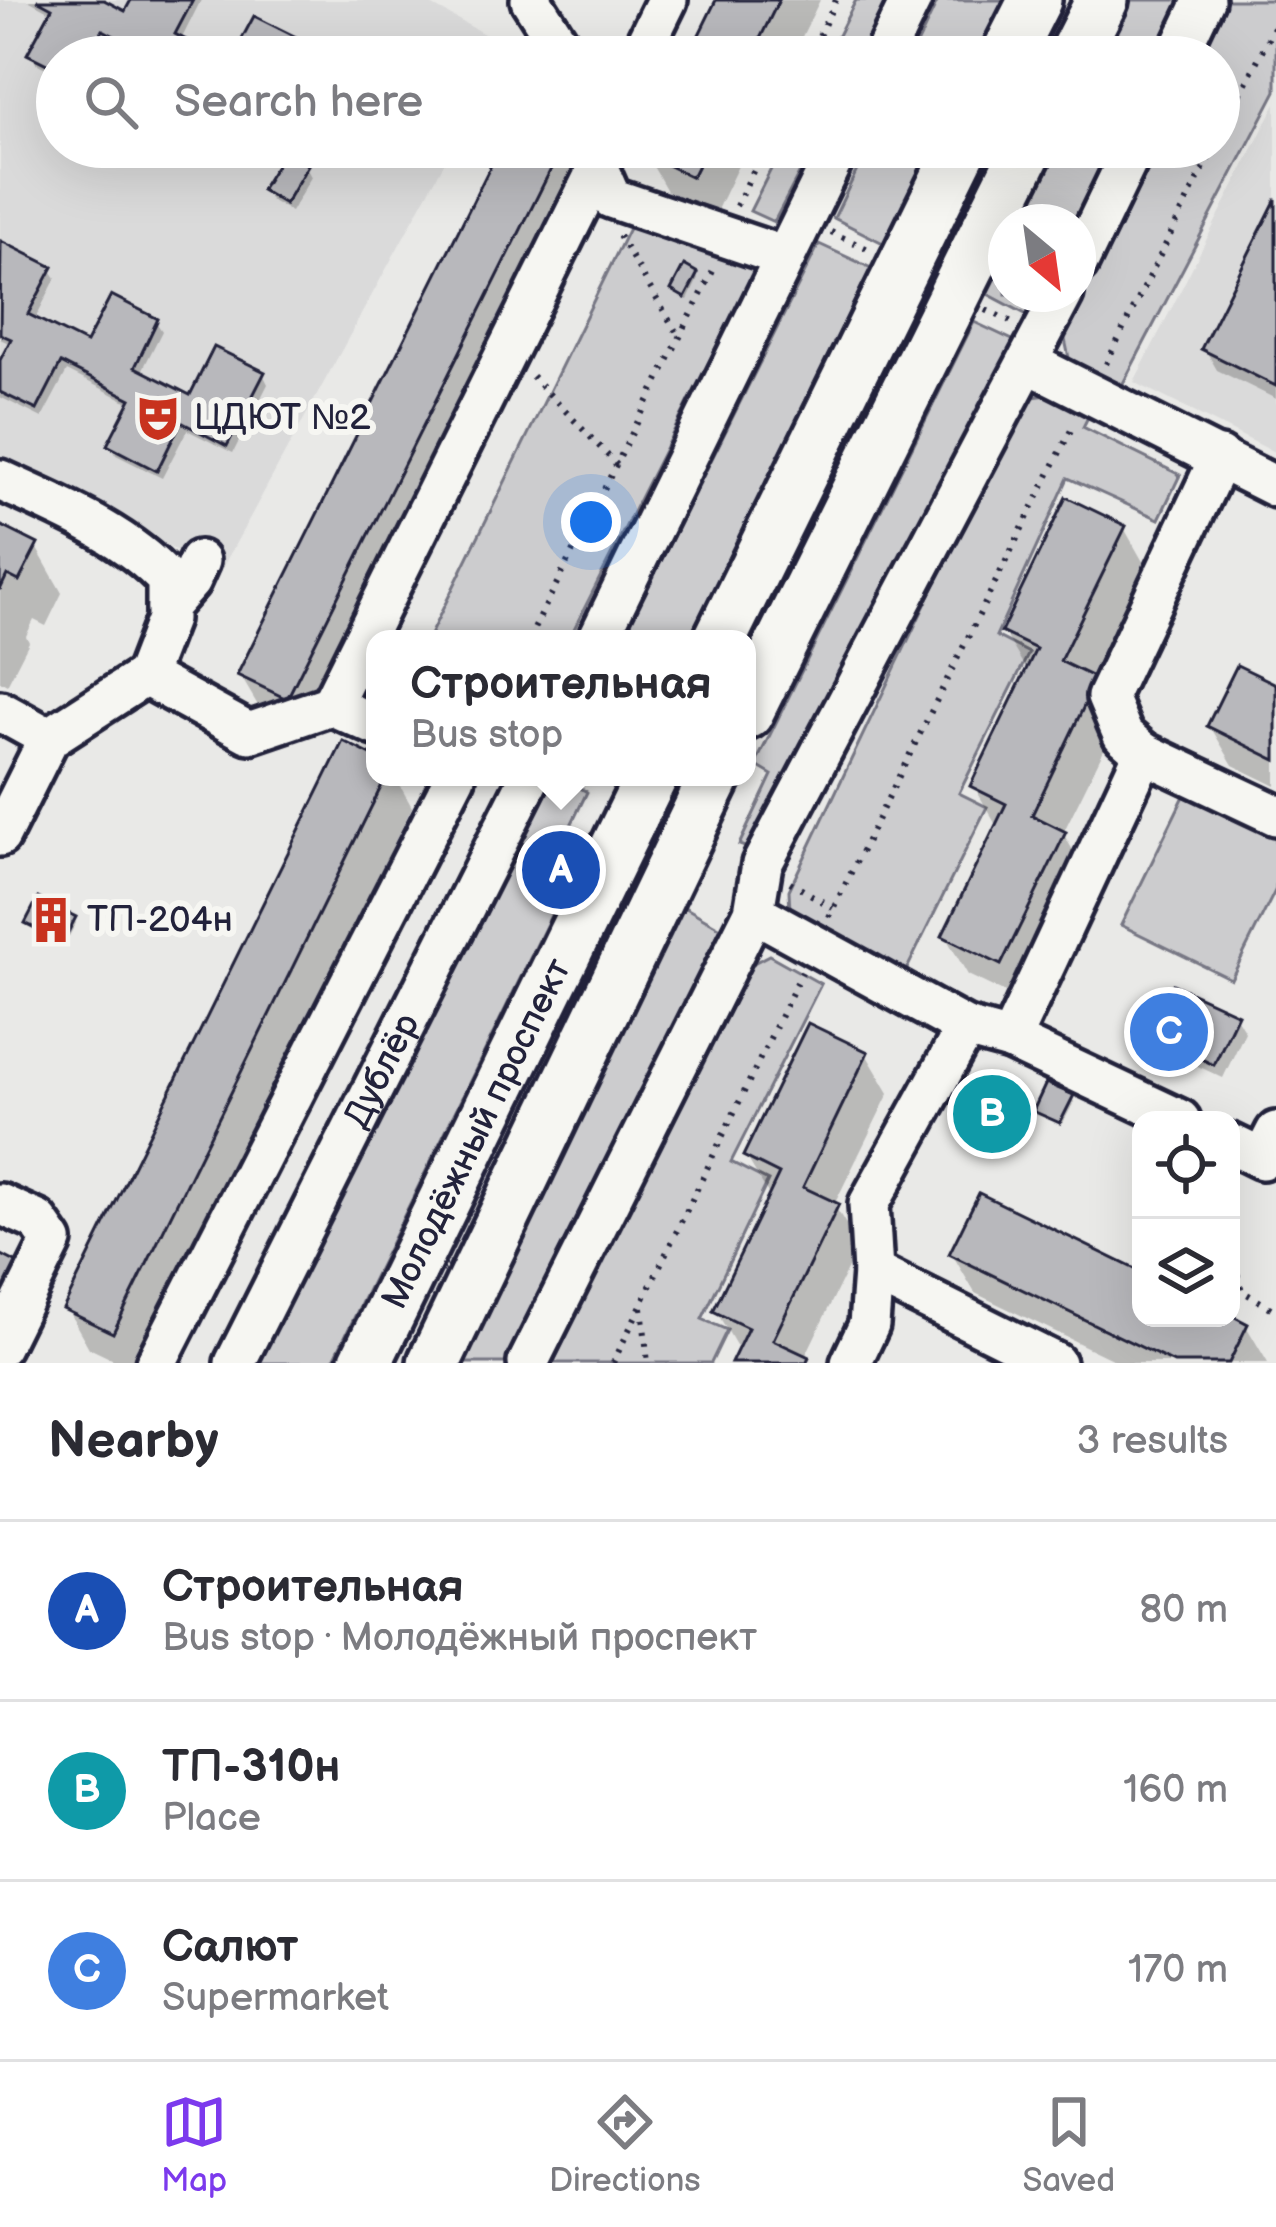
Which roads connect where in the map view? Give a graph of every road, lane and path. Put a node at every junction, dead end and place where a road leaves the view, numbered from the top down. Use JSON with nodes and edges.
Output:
{"nodes":[{"id":1,"x":531,"y":0,"type":"edge"},
{"id":2,"x":667,"y":0,"type":"edge"},
{"id":3,"x":836,"y":0,"type":"edge"},
{"id":4,"x":911,"y":0,"type":"edge"},
{"id":5,"x":1035,"y":0,"type":"edge"},
{"id":6,"x":1102,"y":0,"type":"edge"},
{"id":7,"x":1204,"y":0,"type":"edge"},
{"id":8,"x":1276,"y":23,"type":"edge"},
{"id":9,"x":554,"y":36,"type":"edge"},
{"id":10,"x":649,"y":36,"type":"edge"},
{"id":11,"x":818,"y":36,"type":"edge"},
{"id":12,"x":893,"y":36,"type":"edge"},
{"id":13,"x":1017,"y":36,"type":"edge"},
{"id":14,"x":1084,"y":36,"type":"edge"},
{"id":15,"x":1187,"y":36,"type":"edge"},
{"id":16,"x":1240,"y":95,"type":"edge"},
{"id":17,"x":595,"y":168,"type":"edge"},
{"id":18,"x":595,"y":168,"type":"edge"},
{"id":19,"x":596,"y":168,"type":"edge"},
{"id":20,"x":828,"y":168,"type":"edge"},
{"id":21,"x":952,"y":168,"type":"edge"},
{"id":22,"x":1018,"y":168,"type":"edge"},
{"id":23,"x":1124,"y":168,"type":"edge"},
{"id":24,"x":1203,"y":168,"type":"edge"},
{"id":25,"x":1096,"y":226,"type":"edge"},
{"id":26,"x":784,"y":257,"type":"junction"},
{"id":27,"x":1054,"y":312,"type":"edge"},
{"id":28,"x":680,"y":340,"type":"dead end"},
{"id":29,"x":507,"y":351,"type":"junction"},
{"id":30,"x":1029,"y":363,"type":"junction"},
{"id":31,"x":1090,"y":394,"type":"junction"},
{"id":32,"x":1220,"y":457,"type":"junction"},
{"id":33,"x":617,"y":464,"type":"dead end"},
{"id":34,"x":0,"y":480,"type":"edge"},
{"id":35,"x":1276,"y":487,"type":"edge"},
{"id":36,"x":200,"y":561,"type":"dead end"},
{"id":37,"x":167,"y":608,"type":"junction"},
{"id":38,"x":368,"y":630,"type":"edge"},
{"id":39,"x":602,"y":630,"type":"edge"},
{"id":40,"x":724,"y":630,"type":"edge"},
{"id":41,"x":366,"y":635,"type":"edge"},
{"id":42,"x":146,"y":676,"type":"junction"},
{"id":43,"x":756,"y":695,"type":"edge"},
{"id":44,"x":331,"y":705,"type":"junction"},
{"id":45,"x":0,"y":711,"type":"edge"},
{"id":46,"x":366,"y":721,"type":"edge"},
{"id":47,"x":49,"y":738,"type":"junction"},
{"id":48,"x":1144,"y":753,"type":"junction"},
{"id":49,"x":449,"y":786,"type":"edge"},
{"id":50,"x":511,"y":786,"type":"edge"},
{"id":51,"x":647,"y":786,"type":"edge"},
{"id":52,"x":712,"y":786,"type":"edge"},
{"id":53,"x":1276,"y":814,"type":"edge"},
{"id":54,"x":0,"y":836,"type":"edge"},
{"id":55,"x":762,"y":864,"type":"junction"},
{"id":56,"x":833,"y":908,"type":"junction"},
{"id":57,"x":754,"y":912,"type":"junction"},
{"id":58,"x":815,"y":945,"type":"junction"},
{"id":59,"x":967,"y":1028,"type":"junction"},
{"id":60,"x":1010,"y":1040,"type":"junction"},
{"id":61,"x":1161,"y":1111,"type":"edge"},
{"id":62,"x":1276,"y":1132,"type":"edge"},
{"id":63,"x":1240,"y":1148,"type":"edge"},
{"id":64,"x":0,"y":1204,"type":"edge"},
{"id":65,"x":873,"y":1272,"type":"junction"},
{"id":66,"x":1240,"y":1284,"type":"edge"},
{"id":67,"x":642,"y":1304,"type":"junction"},
{"id":68,"x":1276,"y":1311,"type":"edge"},
{"id":69,"x":0,"y":1346,"type":"edge"},
{"id":70,"x":156,"y":1363,"type":"edge"},
{"id":71,"x":235,"y":1363,"type":"edge"},
{"id":72,"x":365,"y":1363,"type":"edge"},
{"id":73,"x":434,"y":1363,"type":"edge"},
{"id":74,"x":528,"y":1363,"type":"edge"},
{"id":75,"x":613,"y":1363,"type":"edge"},
{"id":76,"x":648,"y":1363,"type":"edge"},
{"id":77,"x":851,"y":1363,"type":"edge"},
{"id":78,"x":1055,"y":1363,"type":"edge"}],
"edges":[{"from":1,"to":9,"type":"street"},
{"from":2,"to":10,"type":"street"},
{"from":3,"to":11,"type":"path"},
{"from":4,"to":12,"type":"street"},
{"from":5,"to":13,"type":"main road"},
{"from":6,"to":14,"type":"main road"},
{"from":7,"to":15,"type":"street"},
{"from":8,"to":16,"type":"path"},
{"from":17,"to":28,"type":"path"},
{"from":18,"to":29,"type":"street"},
{"from":19,"to":26,"type":"street"},
{"from":20,"to":26,"type":"street"},
{"from":21,"to":40,"type":"main road"},
{"from":22,"to":43,"type":"main road"},
{"from":23,"to":25,"type":"street"},
{"from":24,"to":31,"type":"path"},
{"from":26,"to":39,"type":"street"},
{"from":27,"to":30,"type":"street"},
{"from":29,"to":33,"type":"path"},
{"from":29,"to":38,"type":"street"},
{"from":30,"to":31,"type":"street"},
{"from":30,"to":55,"type":"street"},
{"from":31,"to":32,"type":"street"},
{"from":31,"to":56,"type":"path"},
{"from":32,"to":35,"type":"street"},
{"from":32,"to":48,"type":"street"},
{"from":34,"to":37,"type":"street"},
{"from":36,"to":37,"type":"street"},
{"from":37,"to":42,"type":"street"},
{"from":41,"to":44,"type":"street"},
{"from":42,"to":44,"type":"street"},
{"from":42,"to":47,"type":"street"},
{"from":44,"to":46,"type":"street"},
{"from":45,"to":47,"type":"street"},
{"from":47,"to":54,"type":"street"},
{"from":48,"to":53,"type":"street"},
{"from":48,"to":60,"type":"street"},
{"from":49,"to":70,"type":"street"},
{"from":50,"to":71,"type":"street","name":"Дублёр"},
{"from":51,"to":72,"type":"main road","name":"Молодёжный проспект"},
{"from":52,"to":73,"type":"main road","name":"Молодёжный проспект"},
{"from":55,"to":56,"type":"path"},
{"from":55,"to":57,"type":"street"},
{"from":56,"to":58,"type":"path"},
{"from":57,"to":58,"type":"street"},
{"from":57,"to":74,"type":"street"},
{"from":58,"to":59,"type":"street"},
{"from":58,"to":67,"type":"path"},
{"from":59,"to":60,"type":"street"},
{"from":59,"to":65,"type":"street"},
{"from":60,"to":61,"type":"street"},
{"from":62,"to":63,"type":"street"},
{"from":64,"to":69,"type":"street"},
{"from":65,"to":77,"type":"street"},
{"from":65,"to":78,"type":"street"},
{"from":66,"to":68,"type":"path"},
{"from":67,"to":75,"type":"path"},
{"from":67,"to":76,"type":"path"}]}
